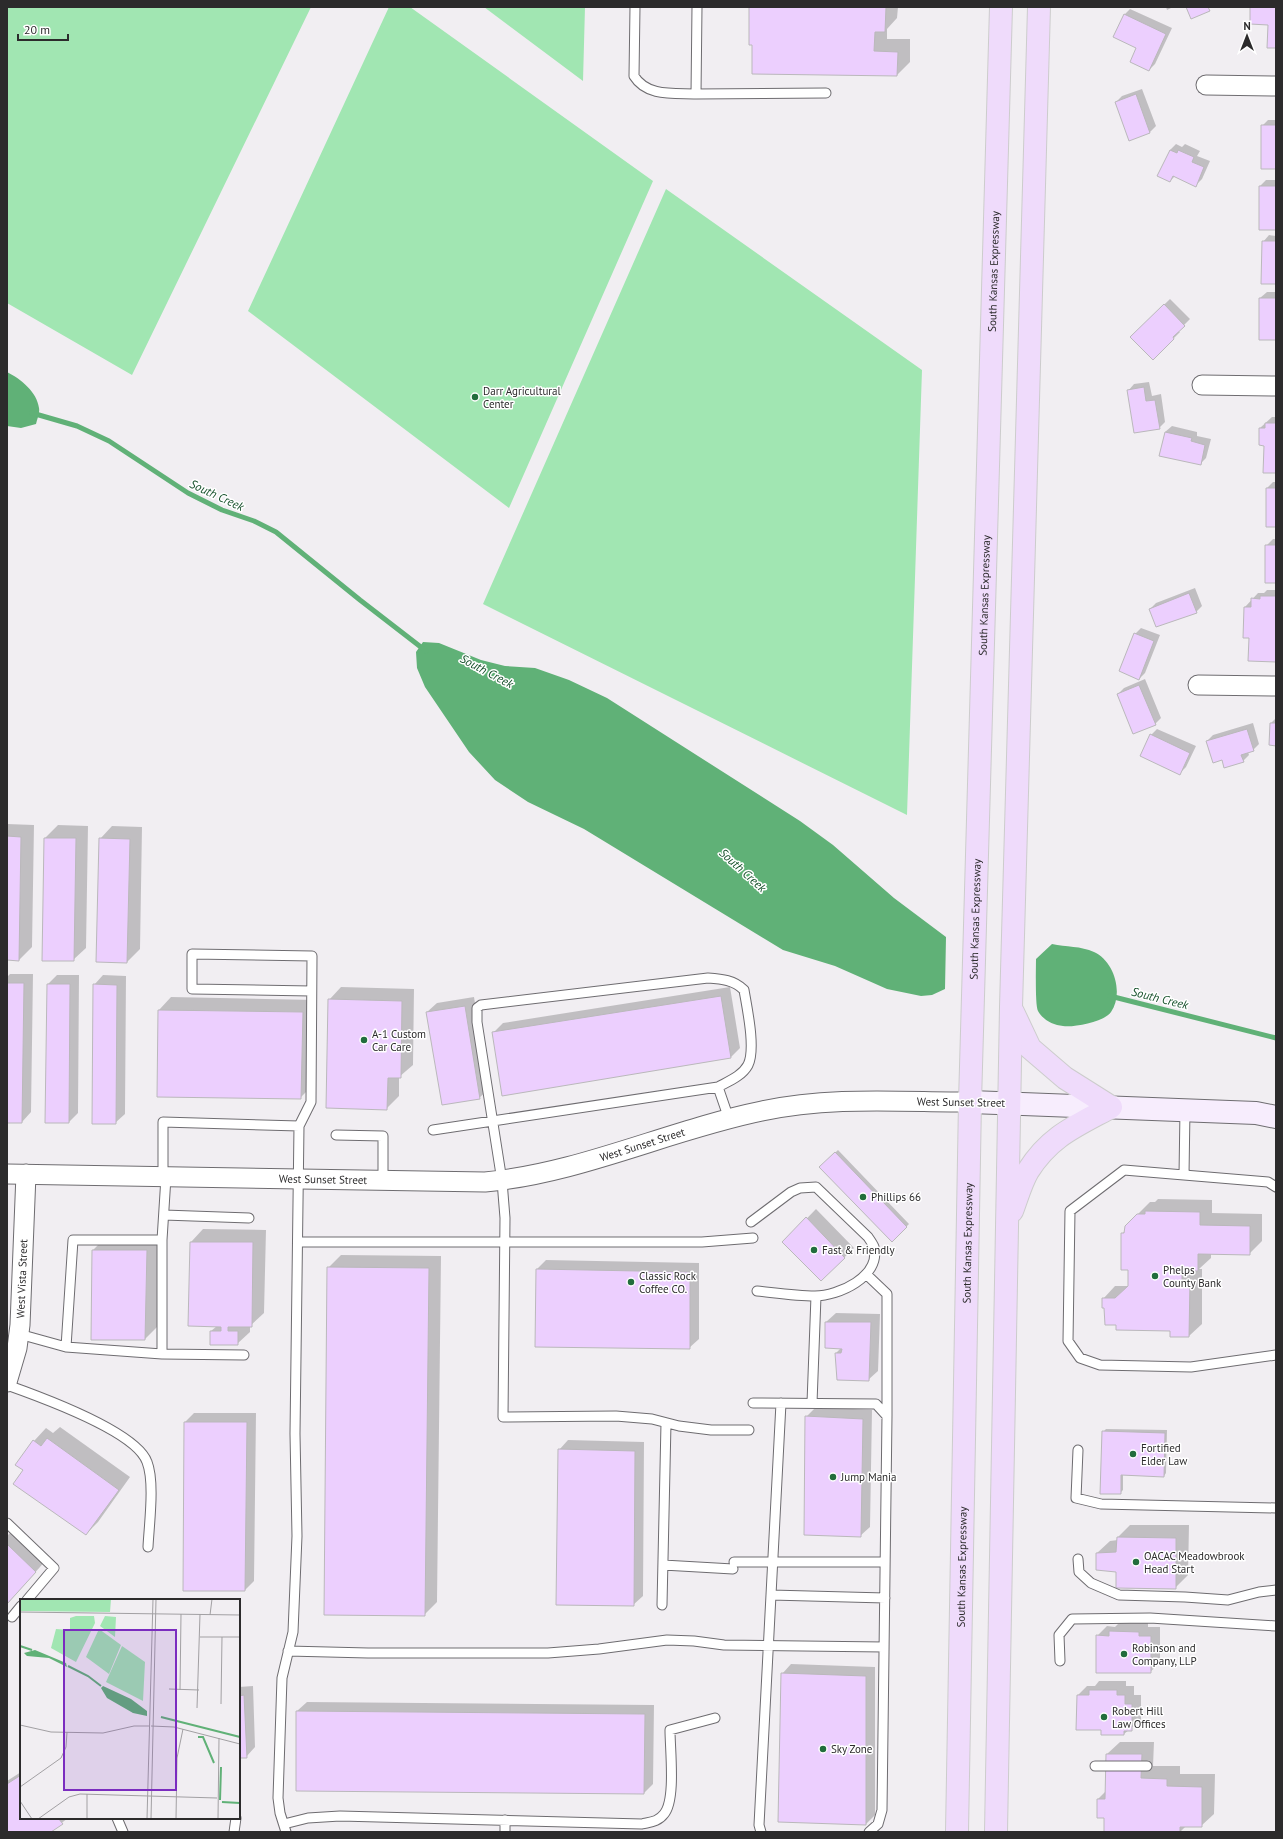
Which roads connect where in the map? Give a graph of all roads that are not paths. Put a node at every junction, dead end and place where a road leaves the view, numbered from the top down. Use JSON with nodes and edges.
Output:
{"nodes":[{"id":1,"x":635,"y":7,"type":"edge"},
{"id":2,"x":697,"y":7,"type":"edge"},
{"id":3,"x":1001,"y":7,"type":"edge"},
{"id":4,"x":1039,"y":7,"type":"edge"},
{"id":5,"x":1206,"y":85,"type":"dead end"},
{"id":6,"x":1276,"y":86,"type":"edge"},
{"id":7,"x":826,"y":93,"type":"dead end"},
{"id":8,"x":696,"y":94,"type":"junction"},
{"id":9,"x":1202,"y":385,"type":"dead end"},
{"id":10,"x":1276,"y":386,"type":"edge"},
{"id":11,"x":1198,"y":685,"type":"dead end"},
{"id":12,"x":1276,"y":686,"type":"edge"},
{"id":13,"x":311,"y":991,"type":"junction"},
{"id":14,"x":1011,"y":1007,"type":"junction"},
{"id":15,"x":718,"y":1087,"type":"junction"},
{"id":16,"x":970,"y":1102,"type":"junction"},
{"id":17,"x":1009,"y":1103,"type":"junction"},
{"id":18,"x":1110,"y":1107,"type":"junction"},
{"id":19,"x":1185,"y":1110,"type":"junction"},
{"id":20,"x":1276,"y":1117,"type":"edge"},
{"id":21,"x":728,"y":1119,"type":"junction"},
{"id":22,"x":492,"y":1121,"type":"junction"},
{"id":23,"x":299,"y":1126,"type":"junction"},
{"id":24,"x":433,"y":1130,"type":"dead end"},
{"id":25,"x":336,"y":1135,"type":"dead end"},
{"id":26,"x":7,"y":1174,"type":"edge"},
{"id":27,"x":26,"y":1174,"type":"junction"},
{"id":28,"x":1184,"y":1175,"type":"junction"},
{"id":29,"x":165,"y":1177,"type":"junction"},
{"id":30,"x":299,"y":1180,"type":"junction"},
{"id":31,"x":502,"y":1181,"type":"junction"},
{"id":32,"x":383,"y":1182,"type":"junction"},
{"id":33,"x":1276,"y":1187,"type":"edge"},
{"id":34,"x":164,"y":1215,"type":"junction"},
{"id":35,"x":248,"y":1218,"type":"dead end"},
{"id":36,"x":751,"y":1222,"type":"dead end"},
{"id":37,"x":1007,"y":1223,"type":"junction"},
{"id":38,"x":753,"y":1238,"type":"dead end"},
{"id":39,"x":162,"y":1240,"type":"junction"},
{"id":40,"x":298,"y":1242,"type":"junction"},
{"id":41,"x":506,"y":1242,"type":"junction"},
{"id":42,"x":866,"y":1274,"type":"junction"},
{"id":43,"x":757,"y":1291,"type":"dead end"},
{"id":44,"x":816,"y":1296,"type":"junction"},
{"id":45,"x":19,"y":1334,"type":"junction"},
{"id":46,"x":66,"y":1347,"type":"junction"},
{"id":47,"x":162,"y":1354,"type":"junction"},
{"id":48,"x":244,"y":1355,"type":"dead end"},
{"id":49,"x":1276,"y":1355,"type":"edge"},
{"id":50,"x":7,"y":1382,"type":"edge"},
{"id":51,"x":7,"y":1385,"type":"edge"},
{"id":52,"x":752,"y":1403,"type":"dead end"},
{"id":53,"x":781,"y":1403,"type":"junction"},
{"id":54,"x":812,"y":1404,"type":"junction"},
{"id":55,"x":887,"y":1416,"type":"junction"},
{"id":56,"x":666,"y":1423,"type":"junction"},
{"id":57,"x":749,"y":1430,"type":"dead end"},
{"id":58,"x":1078,"y":1450,"type":"dead end"},
{"id":59,"x":1276,"y":1508,"type":"edge"},
{"id":60,"x":7,"y":1523,"type":"edge"},
{"id":61,"x":148,"y":1547,"type":"dead end"},
{"id":62,"x":1078,"y":1559,"type":"dead end"},
{"id":63,"x":773,"y":1562,"type":"junction"},
{"id":64,"x":886,"y":1562,"type":"junction"},
{"id":65,"x":663,"y":1565,"type":"junction"},
{"id":66,"x":1276,"y":1590,"type":"edge"},
{"id":67,"x":771,"y":1595,"type":"junction"},
{"id":68,"x":885,"y":1598,"type":"junction"},
{"id":69,"x":27,"y":1599,"type":"edge"},
{"id":70,"x":662,"y":1605,"type":"dead end"},
{"id":71,"x":20,"y":1607,"type":"edge"},
{"id":72,"x":12,"y":1617,"type":"dead end"},
{"id":73,"x":1276,"y":1626,"type":"edge"},
{"id":74,"x":768,"y":1645,"type":"junction"},
{"id":75,"x":884,"y":1647,"type":"junction"},
{"id":76,"x":288,"y":1651,"type":"junction"},
{"id":77,"x":1060,"y":1661,"type":"dead end"},
{"id":78,"x":715,"y":1718,"type":"dead end"},
{"id":79,"x":1095,"y":1766,"type":"dead end"},
{"id":80,"x":1147,"y":1766,"type":"dead end"},
{"id":81,"x":117,"y":1819,"type":"edge"},
{"id":82,"x":236,"y":1819,"type":"edge"},
{"id":83,"x":505,"y":1820,"type":"junction"},
{"id":84,"x":285,"y":1828,"type":"edge"},
{"id":85,"x":123,"y":1832,"type":"edge"},
{"id":86,"x":234,"y":1832,"type":"edge"},
{"id":87,"x":505,"y":1832,"type":"edge"},
{"id":88,"x":761,"y":1832,"type":"edge"},
{"id":89,"x":869,"y":1832,"type":"edge"},
{"id":90,"x":957,"y":1832,"type":"edge"},
{"id":91,"x":996,"y":1832,"type":"edge"}],
"edges":[{"from":1,"to":8,"type":"lane"},
{"from":2,"to":8,"type":"lane"},
{"from":3,"to":16,"type":"main road","name":"South Kansas Expressway"},
{"from":4,"to":14,"type":"main road"},
{"from":5,"to":6,"type":"street"},
{"from":7,"to":8,"type":"lane"},
{"from":9,"to":10,"type":"street"},
{"from":11,"to":12,"type":"street"},
{"from":13,"to":13,"type":"lane"},
{"from":13,"to":23,"type":"lane"},
{"from":14,"to":17,"type":"main road"},
{"from":14,"to":18,"type":"main road"},
{"from":15,"to":21,"type":"lane"},
{"from":15,"to":22,"type":"lane"},
{"from":15,"to":22,"type":"lane"},
{"from":16,"to":17,"type":"main road","name":"West Sunset Street"},
{"from":16,"to":21,"type":"street","name":"West Sunset Street"},
{"from":16,"to":90,"type":"main road","name":"South Kansas Expressway"},
{"from":17,"to":18,"type":"main road","name":"West Sunset Street"},
{"from":17,"to":37,"type":"main road"},
{"from":18,"to":19,"type":"main road","name":"West Sunset Street"},
{"from":18,"to":37,"type":"main road"},
{"from":19,"to":20,"type":"main road","name":"West Sunset Street"},
{"from":19,"to":28,"type":"lane"},
{"from":21,"to":31,"type":"street","name":"West Sunset Street"},
{"from":22,"to":24,"type":"lane"},
{"from":22,"to":31,"type":"lane"},
{"from":23,"to":29,"type":"lane"},
{"from":23,"to":30,"type":"lane"},
{"from":25,"to":32,"type":"lane"},
{"from":26,"to":27,"type":"street","name":"West Sunset Street"},
{"from":27,"to":29,"type":"street","name":"West Sunset Street"},
{"from":27,"to":45,"type":"street","name":"West Vista Street"},
{"from":28,"to":33,"type":"lane"},
{"from":28,"to":49,"type":"lane"},
{"from":29,"to":30,"type":"street","name":"West Sunset Street"},
{"from":29,"to":34,"type":"lane"},
{"from":30,"to":32,"type":"street","name":"West Sunset Street"},
{"from":30,"to":40,"type":"lane"},
{"from":31,"to":32,"type":"street","name":"West Sunset Street"},
{"from":31,"to":41,"type":"lane"},
{"from":34,"to":35,"type":"lane"},
{"from":34,"to":39,"type":"lane"},
{"from":36,"to":42,"type":"lane"},
{"from":37,"to":91,"type":"main road"},
{"from":38,"to":41,"type":"lane"},
{"from":39,"to":46,"type":"lane"},
{"from":39,"to":47,"type":"lane"},
{"from":40,"to":41,"type":"lane"},
{"from":40,"to":76,"type":"lane"},
{"from":41,"to":56,"type":"lane"},
{"from":42,"to":44,"type":"lane"},
{"from":42,"to":55,"type":"lane"},
{"from":43,"to":44,"type":"lane"},
{"from":44,"to":54,"type":"lane"},
{"from":45,"to":46,"type":"lane"},
{"from":45,"to":50,"type":"street","name":"West Vista Street"},
{"from":46,"to":47,"type":"lane"},
{"from":47,"to":48,"type":"lane"},
{"from":51,"to":61,"type":"lane"},
{"from":52,"to":53,"type":"lane"},
{"from":53,"to":54,"type":"lane"},
{"from":53,"to":63,"type":"lane"},
{"from":54,"to":55,"type":"lane"},
{"from":55,"to":64,"type":"lane"},
{"from":56,"to":57,"type":"lane"},
{"from":56,"to":65,"type":"lane"},
{"from":58,"to":59,"type":"lane"},
{"from":60,"to":69,"type":"lane"},
{"from":62,"to":66,"type":"lane"},
{"from":63,"to":64,"type":"lane"},
{"from":63,"to":65,"type":"lane"},
{"from":63,"to":67,"type":"lane"},
{"from":64,"to":68,"type":"lane"},
{"from":65,"to":70,"type":"lane"},
{"from":67,"to":68,"type":"lane"},
{"from":67,"to":74,"type":"lane"},
{"from":68,"to":75,"type":"lane"},
{"from":71,"to":72,"type":"lane"},
{"from":73,"to":77,"type":"lane"},
{"from":74,"to":75,"type":"lane"},
{"from":74,"to":76,"type":"lane"},
{"from":74,"to":88,"type":"lane"},
{"from":75,"to":89,"type":"lane"},
{"from":76,"to":84,"type":"lane"},
{"from":78,"to":83,"type":"lane"},
{"from":79,"to":80,"type":"lane"},
{"from":81,"to":85,"type":"lane"},
{"from":82,"to":86,"type":"lane"},
{"from":83,"to":84,"type":"lane"},
{"from":83,"to":87,"type":"lane"}]}
